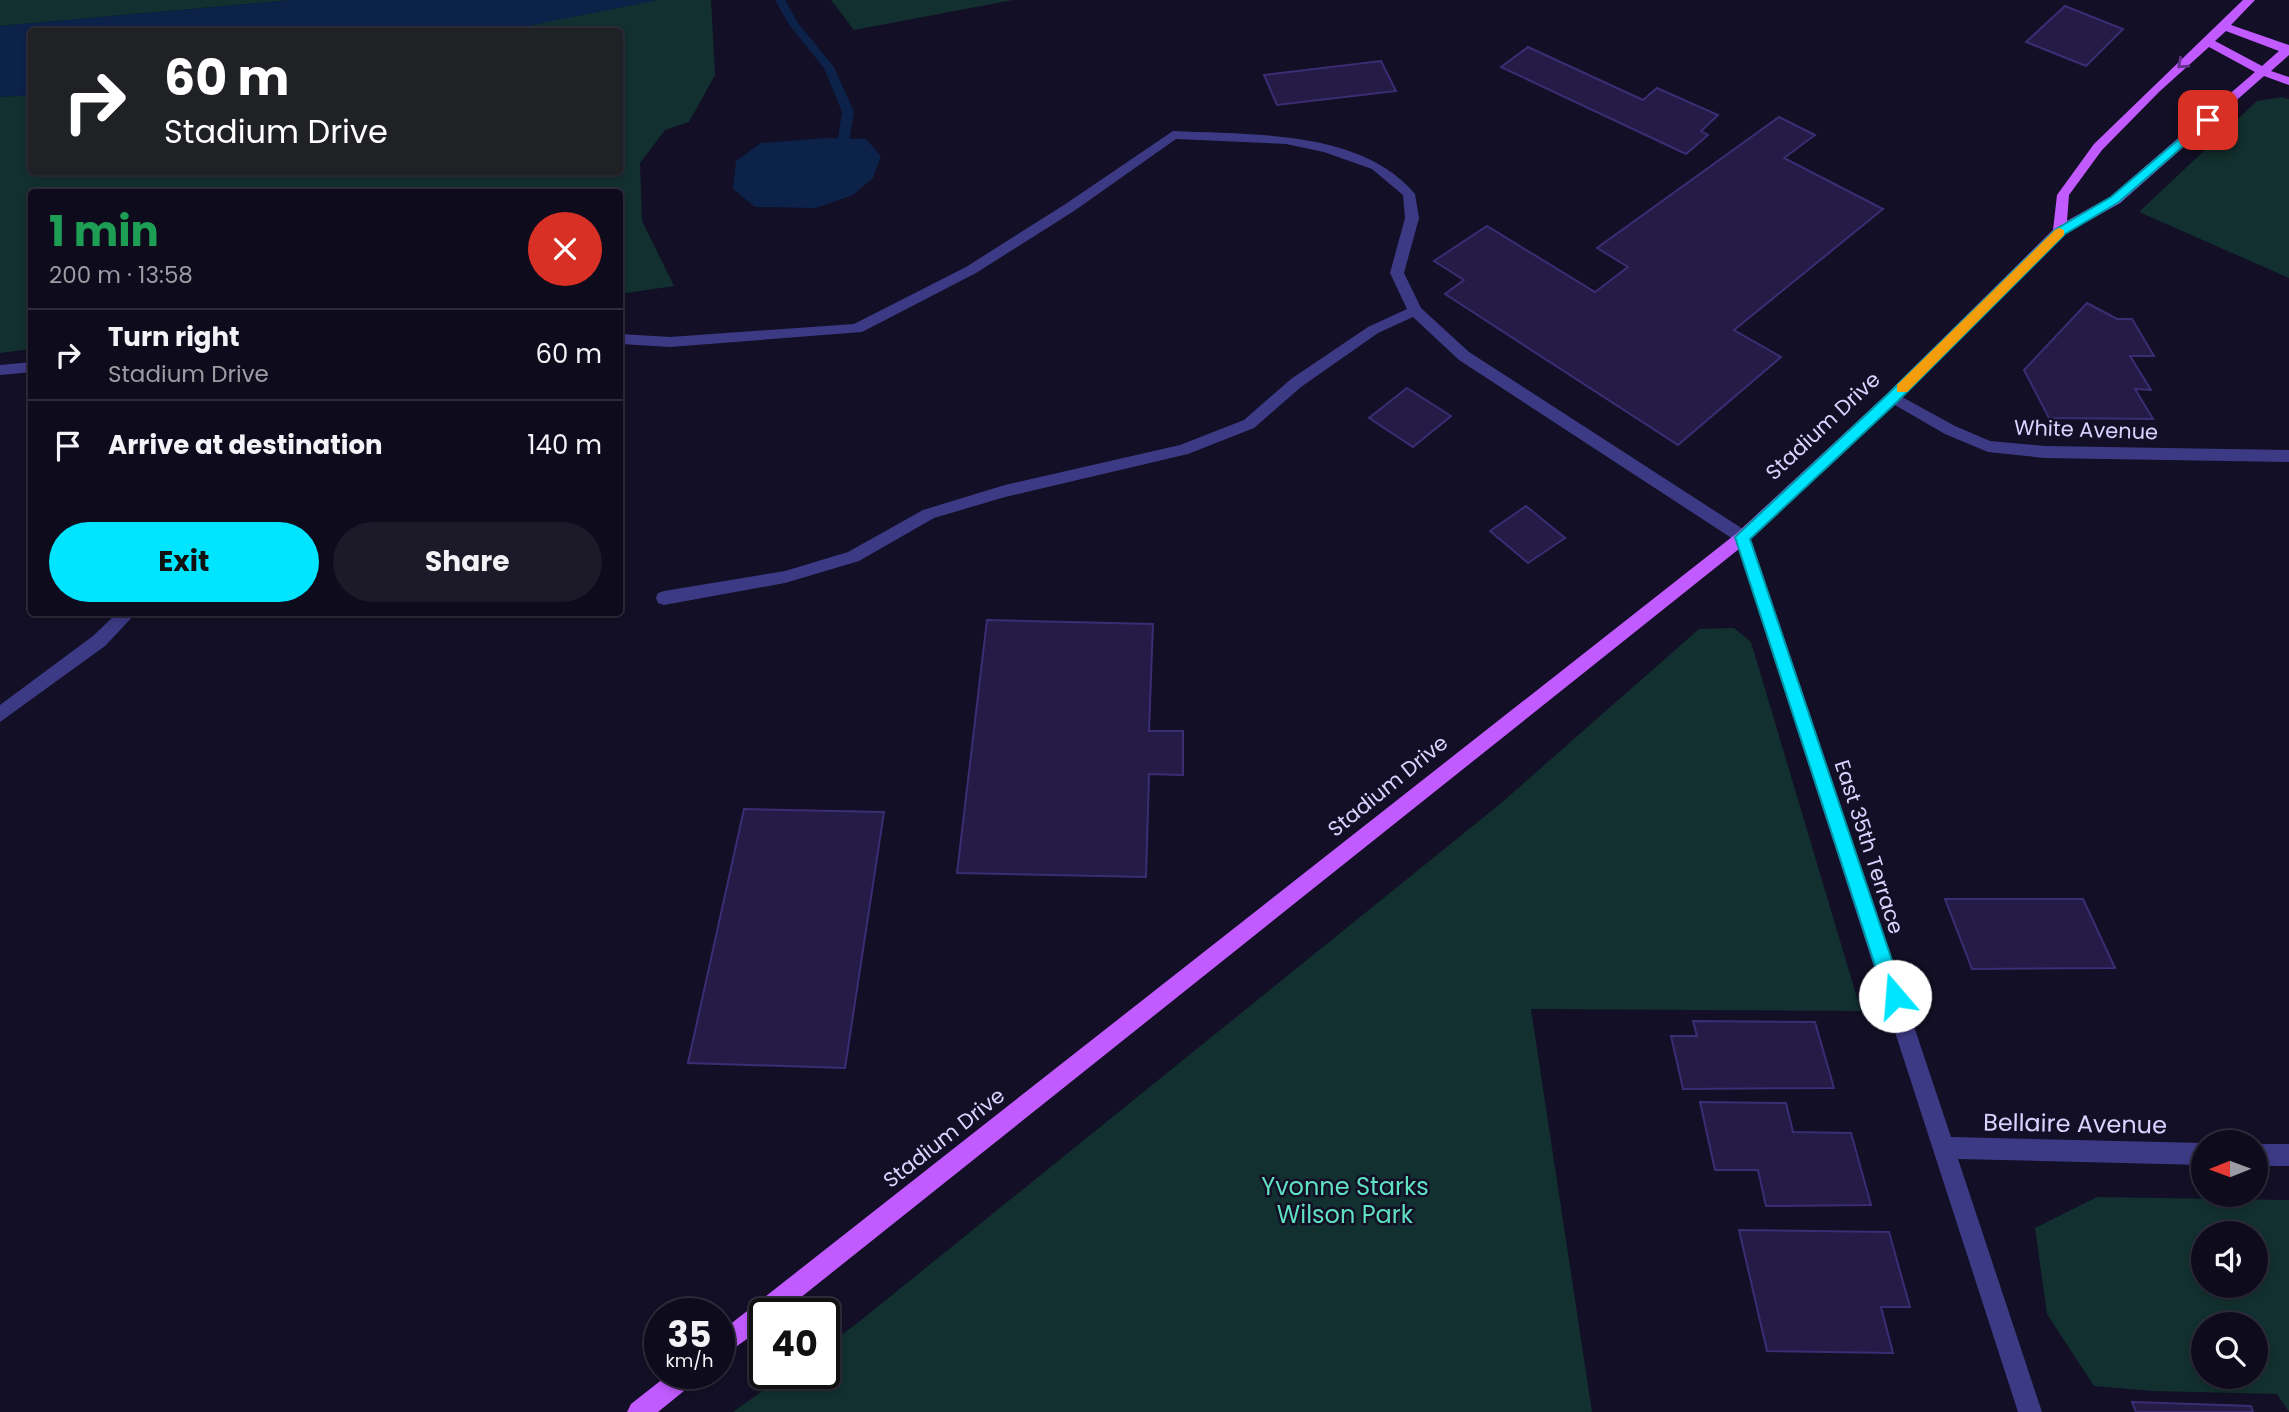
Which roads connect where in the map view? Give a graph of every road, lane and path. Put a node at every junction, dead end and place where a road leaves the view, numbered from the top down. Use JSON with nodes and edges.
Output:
{"nodes":[{"id":1,"x":2249,"y":0,"type":"edge"},
{"id":2,"x":2224,"y":26,"type":"junction"},
{"id":3,"x":2208,"y":42,"type":"junction"},
{"id":4,"x":2289,"y":50,"type":"edge"},
{"id":5,"x":2263,"y":72,"type":"junction"},
{"id":6,"x":2289,"y":81,"type":"edge"},
{"id":7,"x":2060,"y":231,"type":"junction"},
{"id":8,"x":1415,"y":311,"type":"junction"},
{"id":9,"x":623,"y":339,"type":"edge"},
{"id":10,"x":28,"y":367,"type":"edge"},
{"id":11,"x":0,"y":370,"type":"edge"},
{"id":12,"x":1893,"y":397,"type":"junction"},
{"id":13,"x":2289,"y":456,"type":"edge"},
{"id":14,"x":1743,"y":537,"type":"junction"},
{"id":15,"x":664,"y":598,"type":"dead end"},
{"id":16,"x":125,"y":616,"type":"edge"},
{"id":17,"x":0,"y":715,"type":"edge"},
{"id":18,"x":1945,"y":1148,"type":"junction"},
{"id":19,"x":2191,"y":1154,"type":"edge"},
{"id":20,"x":2268,"y":1155,"type":"edge"},
{"id":21,"x":2289,"y":1156,"type":"edge"},
{"id":22,"x":735,"y":1336,"type":"edge"},
{"id":23,"x":668,"y":1389,"type":"edge"},
{"id":24,"x":639,"y":1412,"type":"edge"},
{"id":25,"x":2030,"y":1412,"type":"edge"}],
"edges":[{"from":1,"to":2,"type":"main road"},
{"from":2,"to":3,"type":"main road"},
{"from":2,"to":4,"type":"main road"},
{"from":3,"to":5,"type":"main road"},
{"from":3,"to":7,"type":"main road","one_way":true},
{"from":4,"to":5,"type":"main road","name":"Stadium Drive"},
{"from":5,"to":6,"type":"main road"},
{"from":5,"to":7,"type":"main road","name":"Stadium Drive"},
{"from":7,"to":12,"type":"main road","name":"Stadium Drive"},
{"from":8,"to":9,"type":"street"},
{"from":8,"to":14,"type":"street"},
{"from":8,"to":15,"type":"street"},
{"from":10,"to":11,"type":"street"},
{"from":12,"to":13,"type":"street","name":"White Avenue"},
{"from":12,"to":14,"type":"main road","name":"Stadium Drive"},
{"from":14,"to":18,"type":"street","name":"East 35th Terrace"},
{"from":14,"to":22,"type":"main road","name":"Stadium Drive"},
{"from":16,"to":17,"type":"street"},
{"from":18,"to":19,"type":"street","name":"Bellaire Avenue"},
{"from":18,"to":25,"type":"street","name":"East 35th Terrace"},
{"from":20,"to":21,"type":"street"},
{"from":23,"to":24,"type":"main road"}]}
